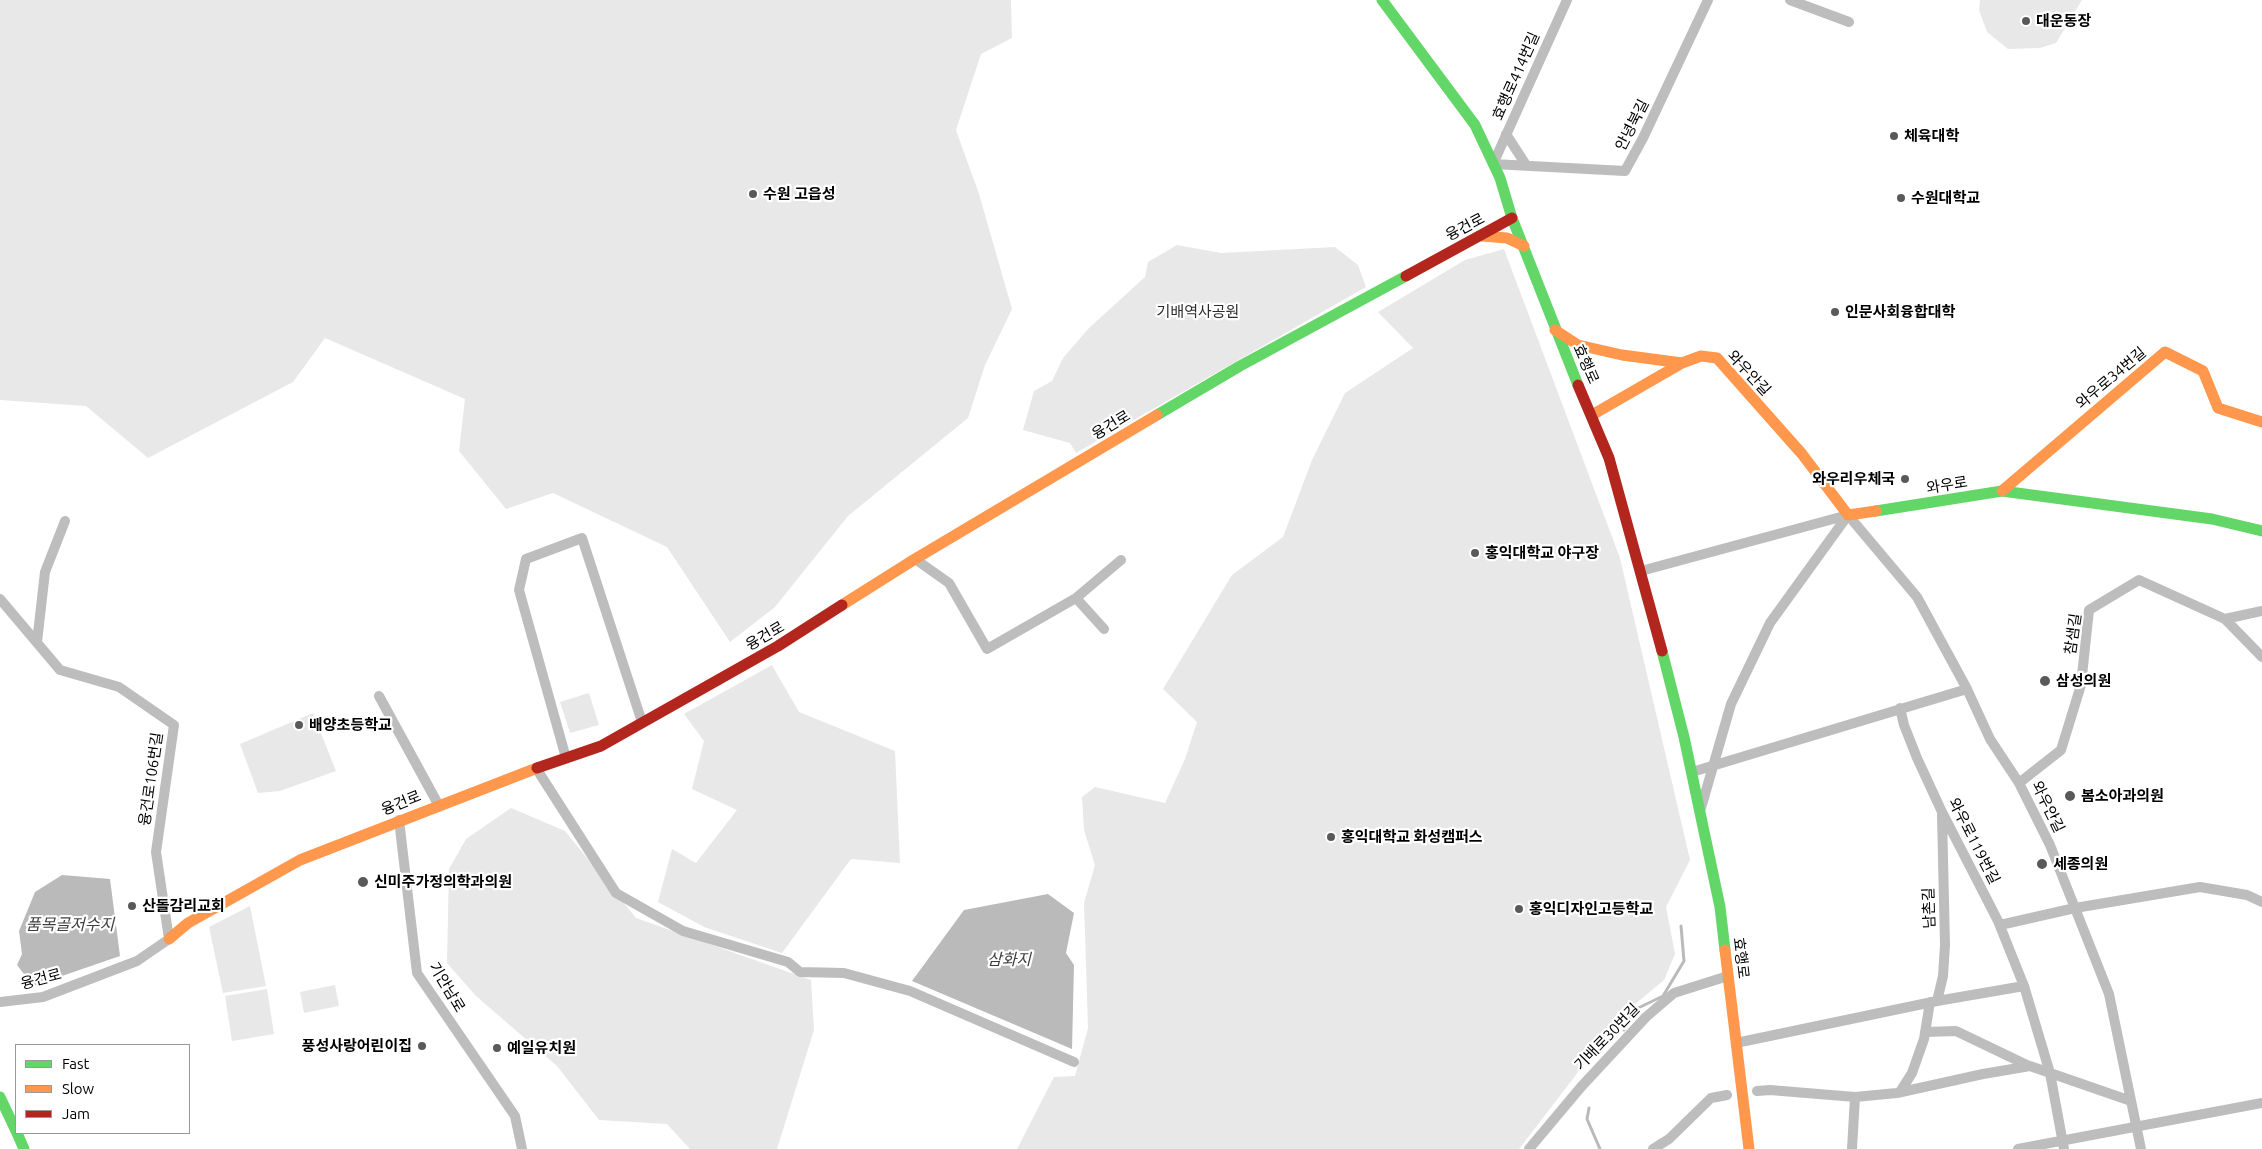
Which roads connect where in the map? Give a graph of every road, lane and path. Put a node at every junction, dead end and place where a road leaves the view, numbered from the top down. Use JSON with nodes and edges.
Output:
{"nodes":[{"id":1,"x":1382,"y":0,"type":"edge"},
{"id":2,"x":1567,"y":0,"type":"edge"},
{"id":3,"x":1708,"y":0,"type":"edge"},
{"id":4,"x":1790,"y":0,"type":"edge"},
{"id":5,"x":1849,"y":22,"type":"dead end"},
{"id":6,"x":1506,"y":134,"type":"junction"},
{"id":7,"x":1493,"y":164,"type":"junction"},
{"id":8,"x":1526,"y":165,"type":"junction"},
{"id":9,"x":1512,"y":218,"type":"junction"},
{"id":10,"x":1480,"y":236,"type":"junction"},
{"id":11,"x":1524,"y":246,"type":"junction"},
{"id":12,"x":1555,"y":330,"type":"junction"},
{"id":13,"x":1682,"y":363,"type":"junction"},
{"id":14,"x":1592,"y":415,"type":"junction"},
{"id":15,"x":2262,"y":422,"type":"edge"},
{"id":16,"x":2002,"y":491,"type":"junction"},
{"id":17,"x":1848,"y":515,"type":"junction"},
{"id":18,"x":65,"y":521,"type":"dead end"},
{"id":19,"x":2262,"y":531,"type":"edge"},
{"id":20,"x":915,"y":560,"type":"junction"},
{"id":21,"x":1121,"y":560,"type":"dead end"},
{"id":22,"x":1641,"y":571,"type":"junction"},
{"id":23,"x":1076,"y":598,"type":"junction"},
{"id":24,"x":0,"y":599,"type":"edge"},
{"id":25,"x":2262,"y":611,"type":"edge"},
{"id":26,"x":2225,"y":619,"type":"junction"},
{"id":27,"x":1104,"y":629,"type":"dead end"},
{"id":28,"x":37,"y":642,"type":"junction"},
{"id":29,"x":2262,"y":657,"type":"edge"},
{"id":30,"x":1967,"y":689,"type":"junction"},
{"id":31,"x":379,"y":696,"type":"dead end"},
{"id":32,"x":1900,"y":708,"type":"junction"},
{"id":33,"x":642,"y":722,"type":"junction"},
{"id":34,"x":566,"y":758,"type":"junction"},
{"id":35,"x":1714,"y":765,"type":"junction"},
{"id":36,"x":536,"y":768,"type":"junction"},
{"id":37,"x":1692,"y":772,"type":"junction"},
{"id":38,"x":2019,"y":783,"type":"junction"},
{"id":39,"x":438,"y":804,"type":"junction"},
{"id":40,"x":1942,"y":812,"type":"junction"},
{"id":41,"x":1700,"y":814,"type":"junction"},
{"id":42,"x":399,"y":820,"type":"junction"},
{"id":43,"x":2262,"y":902,"type":"edge"},
{"id":44,"x":2075,"y":908,"type":"junction"},
{"id":45,"x":2000,"y":925,"type":"junction"},
{"id":46,"x":169,"y":939,"type":"junction"},
{"id":47,"x":1728,"y":976,"type":"junction"},
{"id":48,"x":2024,"y":986,"type":"junction"},
{"id":49,"x":1,"y":1001,"type":"edge"},
{"id":50,"x":1933,"y":1002,"type":"junction"},
{"id":51,"x":1925,"y":1032,"type":"junction"},
{"id":52,"x":1736,"y":1043,"type":"junction"},
{"id":53,"x":1074,"y":1062,"type":"dead end"},
{"id":54,"x":2030,"y":1066,"type":"junction"},
{"id":55,"x":2050,"y":1073,"type":"junction"},
{"id":56,"x":1757,"y":1091,"type":"dead end"},
{"id":57,"x":1900,"y":1092,"type":"junction"},
{"id":58,"x":1727,"y":1095,"type":"dead end"},
{"id":59,"x":0,"y":1098,"type":"edge"},
{"id":60,"x":1855,"y":1098,"type":"junction"},
{"id":61,"x":2131,"y":1101,"type":"junction"},
{"id":62,"x":2262,"y":1103,"type":"edge"},
{"id":63,"x":15,"y":1128,"type":"edge"},
{"id":64,"x":2136,"y":1128,"type":"junction"},
{"id":65,"x":18,"y":1134,"type":"edge"},
{"id":66,"x":2064,"y":1144,"type":"edge"},
{"id":67,"x":24,"y":1149,"type":"edge"},
{"id":68,"x":522,"y":1149,"type":"edge"},
{"id":69,"x":1529,"y":1149,"type":"edge"},
{"id":70,"x":1653,"y":1149,"type":"edge"},
{"id":71,"x":1750,"y":1149,"type":"edge"},
{"id":72,"x":1852,"y":1149,"type":"edge"},
{"id":73,"x":2018,"y":1149,"type":"edge"},
{"id":74,"x":2141,"y":1149,"type":"edge"}],
"edges":[{"from":1,"to":7,"type":"street","name":"효행로"},
{"from":2,"to":6,"type":"street","name":"효행로414번길"},
{"from":3,"to":8,"type":"street","name":"안녕북길"},
{"from":4,"to":5,"type":"street"},
{"from":6,"to":7,"type":"street","name":"효행로414번길"},
{"from":6,"to":8,"type":"street"},
{"from":7,"to":8,"type":"street","name":"안녕북길"},
{"from":7,"to":9,"type":"street","name":"효행로"},
{"from":9,"to":10,"type":"street","name":"융건로"},
{"from":9,"to":11,"type":"street","name":"효행로"},
{"from":10,"to":11,"type":"street"},
{"from":10,"to":20,"type":"street","name":"융건로"},
{"from":11,"to":12,"type":"street","name":"효행로"},
{"from":12,"to":13,"type":"street"},
{"from":12,"to":14,"type":"street","name":"효행로"},
{"from":13,"to":14,"type":"street","name":"와우안길"},
{"from":13,"to":17,"type":"street","name":"와우안길"},
{"from":14,"to":22,"type":"street","name":"효행로"},
{"from":15,"to":16,"type":"street","name":"와우로34번길"},
{"from":16,"to":17,"type":"street","name":"와우로"},
{"from":16,"to":19,"type":"street","name":"와우로"},
{"from":17,"to":22,"type":"street","name":"와우로"},
{"from":17,"to":30,"type":"street","name":"와우안길"},
{"from":17,"to":35,"type":"street"},
{"from":18,"to":28,"type":"street"},
{"from":20,"to":23,"type":"street"},
{"from":20,"to":33,"type":"street","name":"융건로"},
{"from":21,"to":23,"type":"street"},
{"from":22,"to":37,"type":"street","name":"효행로"},
{"from":23,"to":27,"type":"street"},
{"from":24,"to":28,"type":"street","name":"융건로106번길"},
{"from":25,"to":26,"type":"street"},
{"from":26,"to":29,"type":"street","name":"참샘길"},
{"from":26,"to":38,"type":"street","name":"참샘길"},
{"from":28,"to":46,"type":"street","name":"융건로106번길"},
{"from":30,"to":32,"type":"street"},
{"from":30,"to":38,"type":"street","name":"와우안길"},
{"from":31,"to":39,"type":"street"},
{"from":32,"to":35,"type":"street"},
{"from":32,"to":40,"type":"street","name":"와우로119번길"},
{"from":33,"to":34,"type":"street","name":"융건로"},
{"from":33,"to":34,"type":"street"},
{"from":34,"to":36,"type":"street","name":"융건로"},
{"from":35,"to":37,"type":"street"},
{"from":35,"to":41,"type":"street"},
{"from":36,"to":39,"type":"street","name":"융건로"},
{"from":36,"to":53,"type":"street"},
{"from":37,"to":41,"type":"street","name":"효행로"},
{"from":38,"to":44,"type":"street","name":"와우안길"},
{"from":39,"to":42,"type":"street","name":"융건로"},
{"from":40,"to":45,"type":"street","name":"와우로119번길"},
{"from":40,"to":50,"type":"street","name":"남촌길"},
{"from":41,"to":47,"type":"street","name":"효행로"},
{"from":42,"to":46,"type":"street","name":"융건로"},
{"from":42,"to":68,"type":"street","name":"기안남로"},
{"from":43,"to":44,"type":"street"},
{"from":44,"to":45,"type":"street"},
{"from":44,"to":61,"type":"street","name":"와우안길"},
{"from":45,"to":48,"type":"street","name":"와우로119번길"},
{"from":46,"to":49,"type":"street","name":"융건로"},
{"from":47,"to":52,"type":"street","name":"효행로"},
{"from":47,"to":69,"type":"street","name":"기배로30번길"},
{"from":48,"to":50,"type":"street"},
{"from":48,"to":55,"type":"street","name":"와우로119번길"},
{"from":50,"to":51,"type":"street","name":"남촌길"},
{"from":50,"to":52,"type":"street"},
{"from":51,"to":54,"type":"street"},
{"from":51,"to":57,"type":"street","name":"남촌길"},
{"from":52,"to":71,"type":"street","name":"효행로"},
{"from":54,"to":55,"type":"street"},
{"from":54,"to":57,"type":"street"},
{"from":55,"to":61,"type":"street"},
{"from":55,"to":66,"type":"street","name":"와우로119번길"},
{"from":56,"to":60,"type":"street"},
{"from":57,"to":60,"type":"street"},
{"from":58,"to":70,"type":"street"},
{"from":59,"to":63,"type":"street"},
{"from":60,"to":72,"type":"street"},
{"from":61,"to":64,"type":"street","name":"와우안길"},
{"from":62,"to":64,"type":"street"},
{"from":64,"to":66,"type":"street"},
{"from":64,"to":74,"type":"street","name":"와우안길"},
{"from":65,"to":67,"type":"street"},
{"from":66,"to":73,"type":"street"}]}
